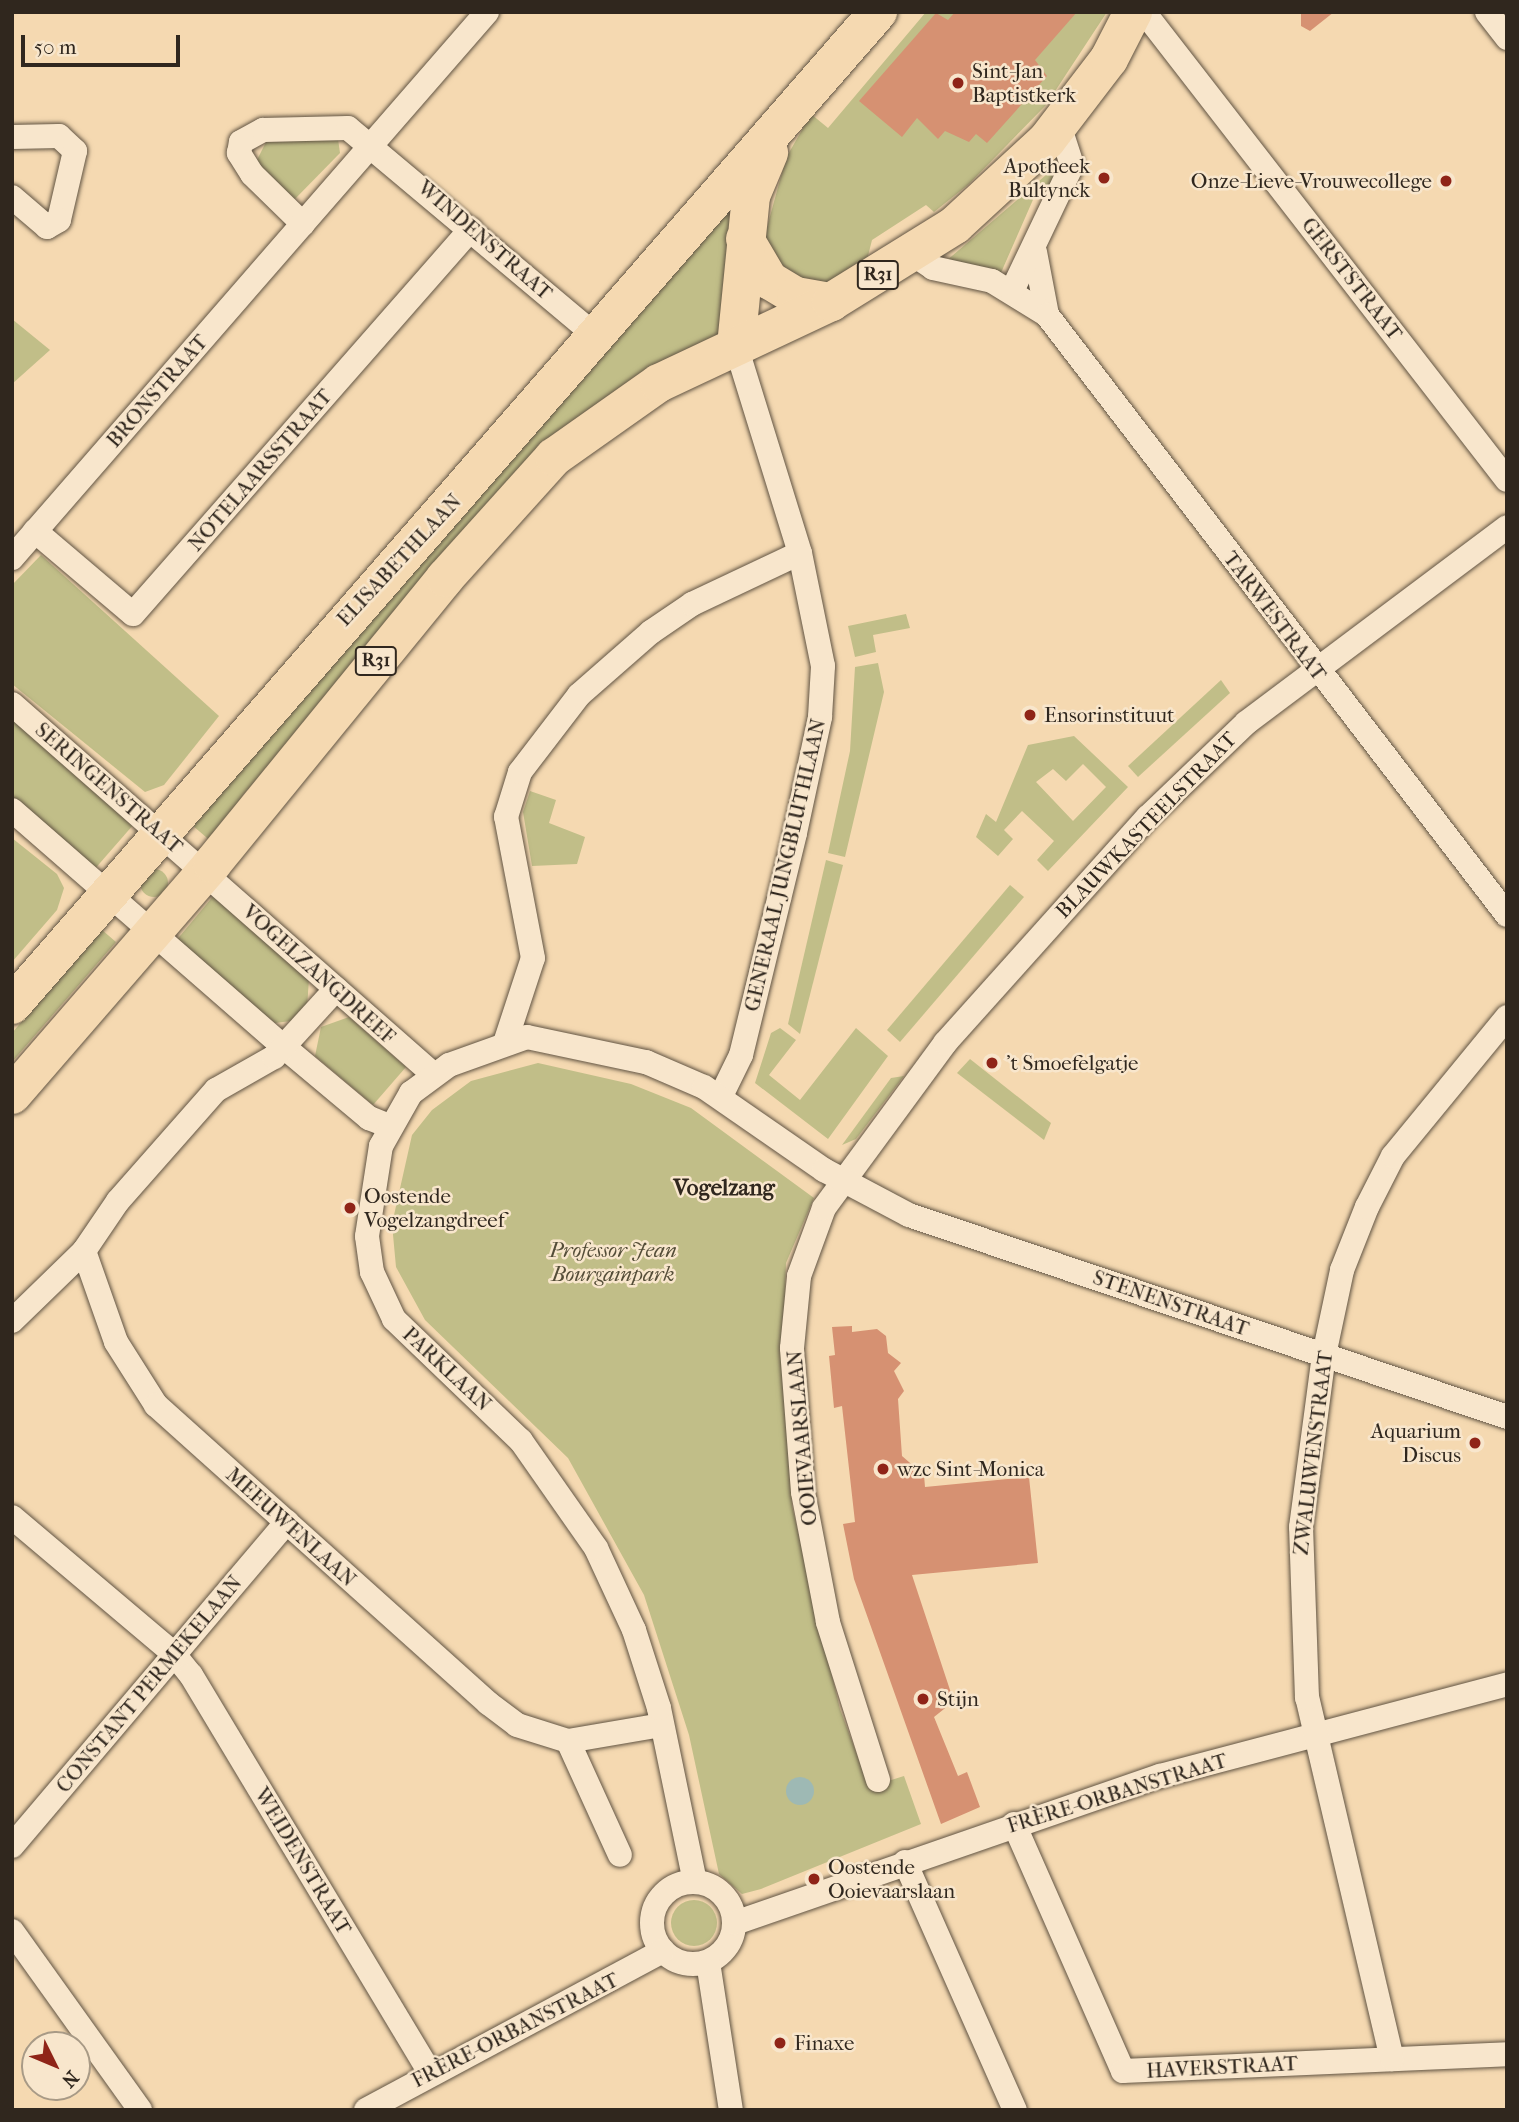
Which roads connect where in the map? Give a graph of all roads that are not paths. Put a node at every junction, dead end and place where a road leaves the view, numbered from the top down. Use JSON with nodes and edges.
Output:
{"nodes":[{"id":1,"x":487,"y":12,"type":"edge"},
{"id":2,"x":878,"y":12,"type":"edge"},
{"id":3,"x":1133,"y":12,"type":"edge"},
{"id":4,"x":1144,"y":12,"type":"edge"},
{"id":5,"x":1487,"y":12,"type":"edge"},
{"id":6,"x":1507,"y":38,"type":"edge"},
{"id":7,"x":787,"y":117,"type":"junction"},
{"id":8,"x":1059,"y":125,"type":"junction"},
{"id":9,"x":12,"y":137,"type":"edge"},
{"id":10,"x":373,"y":144,"type":"junction"},
{"id":11,"x":12,"y":197,"type":"edge"},
{"id":12,"x":303,"y":224,"type":"junction"},
{"id":13,"x":471,"y":229,"type":"junction"},
{"id":14,"x":745,"y":239,"type":"junction"},
{"id":15,"x":1035,"y":252,"type":"junction"},
{"id":16,"x":914,"y":255,"type":"junction"},
{"id":17,"x":1012,"y":291,"type":"junction"},
{"id":18,"x":831,"y":302,"type":"junction"},
{"id":19,"x":1047,"y":315,"type":"junction"},
{"id":20,"x":597,"y":337,"type":"junction"},
{"id":21,"x":736,"y":346,"type":"junction"},
{"id":22,"x":1507,"y":480,"type":"edge"},
{"id":23,"x":1507,"y":527,"type":"edge"},
{"id":24,"x":35,"y":531,"type":"junction"},
{"id":25,"x":800,"y":553,"type":"junction"},
{"id":26,"x":12,"y":558,"type":"edge"},
{"id":27,"x":1316,"y":671,"type":"junction"},
{"id":28,"x":12,"y":704,"type":"edge"},
{"id":29,"x":12,"y":810,"type":"edge"},
{"id":30,"x":159,"y":832,"type":"junction"},
{"id":31,"x":205,"y":871,"type":"junction"},
{"id":32,"x":106,"y":892,"type":"junction"},
{"id":33,"x":1507,"y":915,"type":"edge"},
{"id":34,"x":152,"y":933,"type":"junction"},
{"id":35,"x":336,"y":989,"type":"junction"},
{"id":36,"x":12,"y":1005,"type":"edge"},
{"id":37,"x":1507,"y":1017,"type":"edge"},
{"id":38,"x":506,"y":1040,"type":"junction"},
{"id":39,"x":284,"y":1047,"type":"junction"},
{"id":40,"x":434,"y":1075,"type":"junction"},
{"id":41,"x":12,"y":1095,"type":"edge"},
{"id":42,"x":721,"y":1096,"type":"junction"},
{"id":43,"x":389,"y":1126,"type":"junction"},
{"id":44,"x":840,"y":1179,"type":"junction"},
{"id":45,"x":84,"y":1251,"type":"junction"},
{"id":46,"x":12,"y":1321,"type":"edge"},
{"id":47,"x":1324,"y":1355,"type":"junction"},
{"id":48,"x":1507,"y":1417,"type":"edge"},
{"id":49,"x":12,"y":1517,"type":"edge"},
{"id":50,"x":287,"y":1522,"type":"junction"},
{"id":51,"x":173,"y":1653,"type":"junction"},
{"id":52,"x":1507,"y":1684,"type":"edge"},
{"id":53,"x":663,"y":1725,"type":"junction"},
{"id":54,"x":1314,"y":1734,"type":"junction"},
{"id":55,"x":568,"y":1741,"type":"junction"},
{"id":56,"x":878,"y":1780,"type":"dead end"},
{"id":57,"x":1014,"y":1824,"type":"junction"},
{"id":58,"x":12,"y":1846,"type":"edge"},
{"id":59,"x":620,"y":1855,"type":"dead end"},
{"id":60,"x":905,"y":1862,"type":"junction"},
{"id":61,"x":695,"y":1882,"type":"junction"},
{"id":62,"x":735,"y":1923,"type":"junction"},
{"id":63,"x":12,"y":1931,"type":"edge"},
{"id":64,"x":663,"y":1951,"type":"junction"},
{"id":65,"x":708,"y":1962,"type":"junction"},
{"id":66,"x":1507,"y":2054,"type":"edge"},
{"id":67,"x":1392,"y":2059,"type":"junction"},
{"id":68,"x":430,"y":2072,"type":"junction"},
{"id":69,"x":140,"y":2110,"type":"edge"},
{"id":70,"x":366,"y":2110,"type":"edge"},
{"id":71,"x":731,"y":2110,"type":"edge"},
{"id":72,"x":1016,"y":2110,"type":"edge"}],
"edges":[{"from":1,"to":10,"type":"street","name":"BRONSTRAAT"},
{"from":2,"to":7,"type":"main road","name":"ELISABETHLAAN","number":"R31"},
{"from":3,"to":8,"type":"main road","name":"ELISABETHLAAN","number":"R31"},
{"from":4,"to":22,"type":"street","name":"GERSTSTRAAT"},
{"from":5,"to":6,"type":"street"},
{"from":7,"to":14,"type":"main road","name":"ELISABETHLAAN","number":"R31"},
{"from":7,"to":20,"type":"main road","name":"ELISABETHLAAN","number":"R31"},
{"from":8,"to":15,"type":"street"},
{"from":8,"to":16,"type":"main road","name":"ELISABETHLAAN","number":"R31"},
{"from":9,"to":11,"type":"street"},
{"from":10,"to":12,"type":"street","name":"BRONSTRAAT"},
{"from":10,"to":12,"type":"street"},
{"from":10,"to":13,"type":"street","name":"WINDENSTRAAT"},
{"from":12,"to":24,"type":"street","name":"BRONSTRAAT"},
{"from":13,"to":20,"type":"street","name":"WINDENSTRAAT"},
{"from":13,"to":24,"type":"street","name":"NOTELAARSSTRAAT"},
{"from":14,"to":18,"type":"main road","number":"R31"},
{"from":14,"to":21,"type":"main road","name":"ELISABETHLAAN","number":"R31"},
{"from":15,"to":17,"type":"street"},
{"from":15,"to":19,"type":"street","name":"TARWESTRAAT"},
{"from":16,"to":17,"type":"street","name":"TARWESTRAAT"},
{"from":16,"to":18,"type":"main road","name":"ELISABETHLAAN","number":"R31"},
{"from":17,"to":19,"type":"street","name":"TARWESTRAAT"},
{"from":18,"to":21,"type":"main road","name":"ELISABETHLAAN","number":"R31"},
{"from":19,"to":27,"type":"street","name":"TARWESTRAAT"},
{"from":20,"to":30,"type":"main road","name":"ELISABETHLAAN","number":"R31"},
{"from":21,"to":25,"type":"street","name":"GENERAAL JUNGBLUTHLAAN"},
{"from":21,"to":31,"type":"main road","name":"ELISABETHLAAN","number":"R31"},
{"from":23,"to":27,"type":"street","name":"BLAUWKASTEELSTRAAT"},
{"from":24,"to":26,"type":"street","name":"BRONSTRAAT"},
{"from":25,"to":38,"type":"street"},
{"from":25,"to":42,"type":"street","name":"GENERAAL JUNGBLUTHLAAN"},
{"from":27,"to":33,"type":"street","name":"TARWESTRAAT"},
{"from":27,"to":44,"type":"street","name":"BLAUWKASTEELSTRAAT"},
{"from":28,"to":30,"type":"street","name":"SERINGENSTRAAT"},
{"from":29,"to":32,"type":"street"},
{"from":30,"to":31,"type":"street","name":"SERINGENSTRAAT"},
{"from":30,"to":32,"type":"main road","name":"ELISABETHLAAN","number":"R31"},
{"from":31,"to":34,"type":"main road","name":"ELISABETHLAAN","number":"R31"},
{"from":31,"to":35,"type":"street","name":"VOGELZANGDREEF"},
{"from":32,"to":34,"type":"street"},
{"from":32,"to":36,"type":"main road","name":"ELISABETHLAAN","number":"R31"},
{"from":34,"to":39,"type":"street"},
{"from":34,"to":41,"type":"main road","name":"ELISABETHLAAN","number":"R31"},
{"from":35,"to":39,"type":"street"},
{"from":35,"to":40,"type":"street","name":"VOGELZANGDREEF"},
{"from":37,"to":47,"type":"street","name":"ZWALUWENSTRAAT"},
{"from":38,"to":40,"type":"street","name":"PARKLAAN"},
{"from":38,"to":42,"type":"street","name":"PARKLAAN"},
{"from":39,"to":43,"type":"street"},
{"from":39,"to":45,"type":"street"},
{"from":40,"to":43,"type":"street","name":"PARKLAAN"},
{"from":42,"to":44,"type":"street","name":"PARKLAAN"},
{"from":43,"to":53,"type":"street","name":"PARKLAAN"},
{"from":44,"to":47,"type":"street","name":"STENENSTRAAT"},
{"from":44,"to":56,"type":"street","name":"OOIEVAARSLAAN"},
{"from":45,"to":46,"type":"street"},
{"from":45,"to":50,"type":"street","name":"MEEUWENLAAN"},
{"from":47,"to":48,"type":"street","name":"STENENSTRAAT"},
{"from":47,"to":54,"type":"street","name":"ZWALUWENSTRAAT"},
{"from":49,"to":51,"type":"street","name":"WEIDENSTRAAT"},
{"from":50,"to":51,"type":"street","name":"CONSTANT PERMEKELAAN"},
{"from":50,"to":55,"type":"street","name":"MEEUWENLAAN"},
{"from":51,"to":58,"type":"street","name":"CONSTANT PERMEKELAAN"},
{"from":51,"to":68,"type":"street","name":"WEIDENSTRAAT"},
{"from":52,"to":54,"type":"street","name":"FRÈRE-ORBANSTRAAT"},
{"from":53,"to":55,"type":"street","name":"MEEUWENLAAN"},
{"from":53,"to":61,"type":"street","name":"PARKLAAN"},
{"from":54,"to":57,"type":"street","name":"FRÈRE-ORBANSTRAAT"},
{"from":54,"to":67,"type":"street","name":"ZWALUWENSTRAAT"},
{"from":55,"to":59,"type":"street"},
{"from":57,"to":60,"type":"street","name":"FRÈRE-ORBANSTRAAT"},
{"from":57,"to":67,"type":"street","name":"HAVERSTRAAT"},
{"from":60,"to":62,"type":"street","name":"FRÈRE-ORBANSTRAAT"},
{"from":60,"to":72,"type":"street"},
{"from":61,"to":62,"type":"street"},
{"from":61,"to":64,"type":"street"},
{"from":62,"to":65,"type":"street"},
{"from":63,"to":69,"type":"street"},
{"from":64,"to":65,"type":"street"},
{"from":64,"to":68,"type":"street","name":"FRÈRE-ORBANSTRAAT"},
{"from":65,"to":71,"type":"street"},
{"from":66,"to":67,"type":"street","name":"HAVERSTRAAT"},
{"from":68,"to":70,"type":"street","name":"FRÈRE-ORBANSTRAAT"}]}
